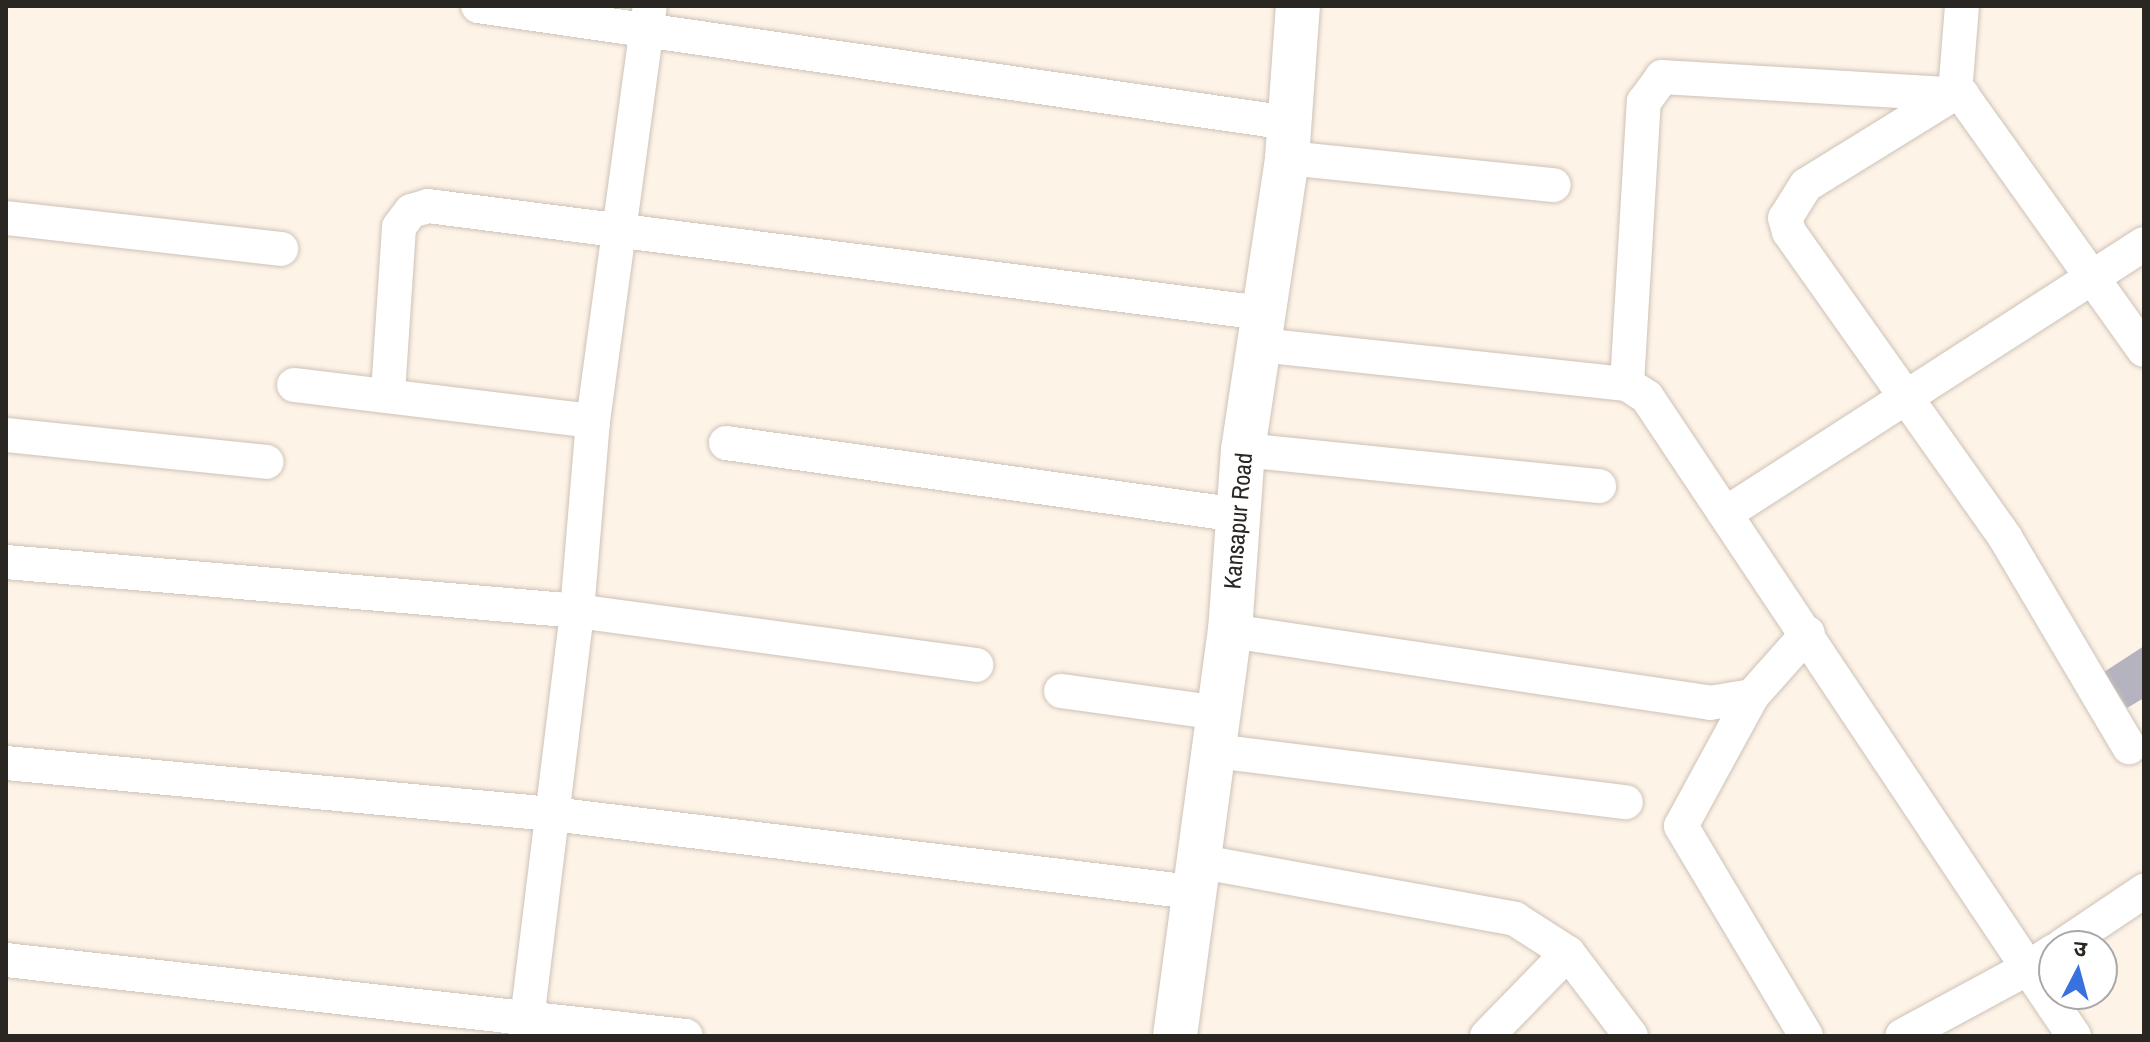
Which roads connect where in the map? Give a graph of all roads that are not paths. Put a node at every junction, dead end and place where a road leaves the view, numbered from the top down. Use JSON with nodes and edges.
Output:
{"nodes":[{"id":1,"x":478,"y":6,"type":"edge"},
{"id":2,"x":1298,"y":6,"type":"edge"},
{"id":3,"x":1962,"y":6,"type":"edge"},
{"id":4,"x":650,"y":17,"type":"edge"},
{"id":5,"x":1955,"y":93,"type":"junction"},
{"id":6,"x":1288,"y":140,"type":"junction"},
{"id":7,"x":1554,"y":185,"type":"dead end"},
{"id":8,"x":6,"y":218,"type":"edge"},
{"id":9,"x":623,"y":235,"type":"junction"},
{"id":10,"x":2144,"y":244,"type":"edge"},
{"id":11,"x":281,"y":249,"type":"dead end"},
{"id":12,"x":2095,"y":275,"type":"junction"},
{"id":13,"x":1261,"y":329,"type":"junction"},
{"id":14,"x":2144,"y":350,"type":"edge"},
{"id":15,"x":1627,"y":384,"type":"junction"},
{"id":16,"x":294,"y":385,"type":"dead end"},
{"id":17,"x":388,"y":393,"type":"junction"},
{"id":18,"x":1905,"y":399,"type":"junction"},
{"id":19,"x":593,"y":421,"type":"junction"},
{"id":20,"x":6,"y":435,"type":"edge"},
{"id":21,"x":726,"y":443,"type":"dead end"},
{"id":22,"x":1243,"y":450,"type":"junction"},
{"id":23,"x":267,"y":462,"type":"dead end"},
{"id":24,"x":1599,"y":486,"type":"dead end"},
{"id":25,"x":1728,"y":512,"type":"junction"},
{"id":26,"x":1238,"y":515,"type":"junction"},
{"id":27,"x":6,"y":562,"type":"edge"},
{"id":28,"x":577,"y":611,"type":"junction"},
{"id":29,"x":1230,"y":631,"type":"junction"},
{"id":30,"x":1808,"y":633,"type":"junction"},
{"id":31,"x":976,"y":665,"type":"dead end"},
{"id":32,"x":1061,"y":691,"type":"dead end"},
{"id":33,"x":1752,"y":696,"type":"junction"},
{"id":34,"x":1217,"y":732,"type":"junction"},
{"id":35,"x":2129,"y":747,"type":"dead end"},
{"id":36,"x":6,"y":763,"type":"edge"},
{"id":37,"x":1626,"y":802,"type":"dead end"},
{"id":38,"x":552,"y":814,"type":"junction"},
{"id":39,"x":1194,"y":877,"type":"junction"},
{"id":40,"x":2144,"y":891,"type":"edge"},
{"id":41,"x":2086,"y":930,"type":"edge"},
{"id":42,"x":1568,"y":953,"type":"junction"},
{"id":43,"x":2038,"y":956,"type":"edge"},
{"id":44,"x":6,"y":960,"type":"edge"},
{"id":45,"x":2038,"y":962,"type":"edge"},
{"id":46,"x":2063,"y":1010,"type":"edge"},
{"id":47,"x":526,"y":1026,"type":"edge"},
{"id":48,"x":686,"y":1036,"type":"edge"},
{"id":49,"x":1175,"y":1036,"type":"edge"},
{"id":50,"x":1487,"y":1036,"type":"edge"},
{"id":51,"x":1631,"y":1036,"type":"edge"},
{"id":52,"x":1806,"y":1036,"type":"edge"},
{"id":53,"x":1902,"y":1036,"type":"edge"},
{"id":54,"x":2074,"y":1036,"type":"edge"}],
"edges":[{"from":1,"to":4,"type":"street"},
{"from":2,"to":6,"type":"street","name":"Kansapur Road"},
{"from":3,"to":5,"type":"street"},
{"from":4,"to":6,"type":"street"},
{"from":4,"to":9,"type":"street"},
{"from":5,"to":12,"type":"street"},
{"from":5,"to":15,"type":"street"},
{"from":5,"to":18,"type":"street"},
{"from":6,"to":7,"type":"street"},
{"from":6,"to":13,"type":"street","name":"Kansapur Road"},
{"from":8,"to":11,"type":"street"},
{"from":9,"to":13,"type":"street"},
{"from":9,"to":17,"type":"street"},
{"from":9,"to":19,"type":"street"},
{"from":10,"to":12,"type":"street"},
{"from":12,"to":14,"type":"street"},
{"from":12,"to":18,"type":"street"},
{"from":13,"to":15,"type":"street"},
{"from":13,"to":22,"type":"street","name":"Kansapur Road"},
{"from":15,"to":25,"type":"street"},
{"from":16,"to":17,"type":"street"},
{"from":17,"to":19,"type":"street"},
{"from":18,"to":25,"type":"street"},
{"from":18,"to":35,"type":"street"},
{"from":19,"to":28,"type":"street"},
{"from":20,"to":23,"type":"street"},
{"from":21,"to":26,"type":"street"},
{"from":22,"to":24,"type":"street"},
{"from":22,"to":26,"type":"street","name":"Kansapur Road"},
{"from":25,"to":30,"type":"street"},
{"from":26,"to":29,"type":"street","name":"Kansapur Road"},
{"from":27,"to":28,"type":"street"},
{"from":28,"to":31,"type":"street"},
{"from":28,"to":38,"type":"street"},
{"from":29,"to":33,"type":"street"},
{"from":29,"to":34,"type":"street","name":"Kansapur Road"},
{"from":30,"to":33,"type":"street"},
{"from":30,"to":43,"type":"street"},
{"from":32,"to":34,"type":"street"},
{"from":33,"to":52,"type":"street"},
{"from":34,"to":37,"type":"street"},
{"from":34,"to":39,"type":"street","name":"Kansapur Road"},
{"from":36,"to":38,"type":"street"},
{"from":38,"to":39,"type":"street"},
{"from":38,"to":47,"type":"street"},
{"from":39,"to":42,"type":"street"},
{"from":39,"to":49,"type":"street","name":"Kansapur Road"},
{"from":40,"to":41,"type":"street"},
{"from":42,"to":50,"type":"street"},
{"from":42,"to":51,"type":"street"},
{"from":44,"to":47,"type":"street"},
{"from":45,"to":53,"type":"street"},
{"from":46,"to":54,"type":"street"},
{"from":47,"to":48,"type":"street"}]}
